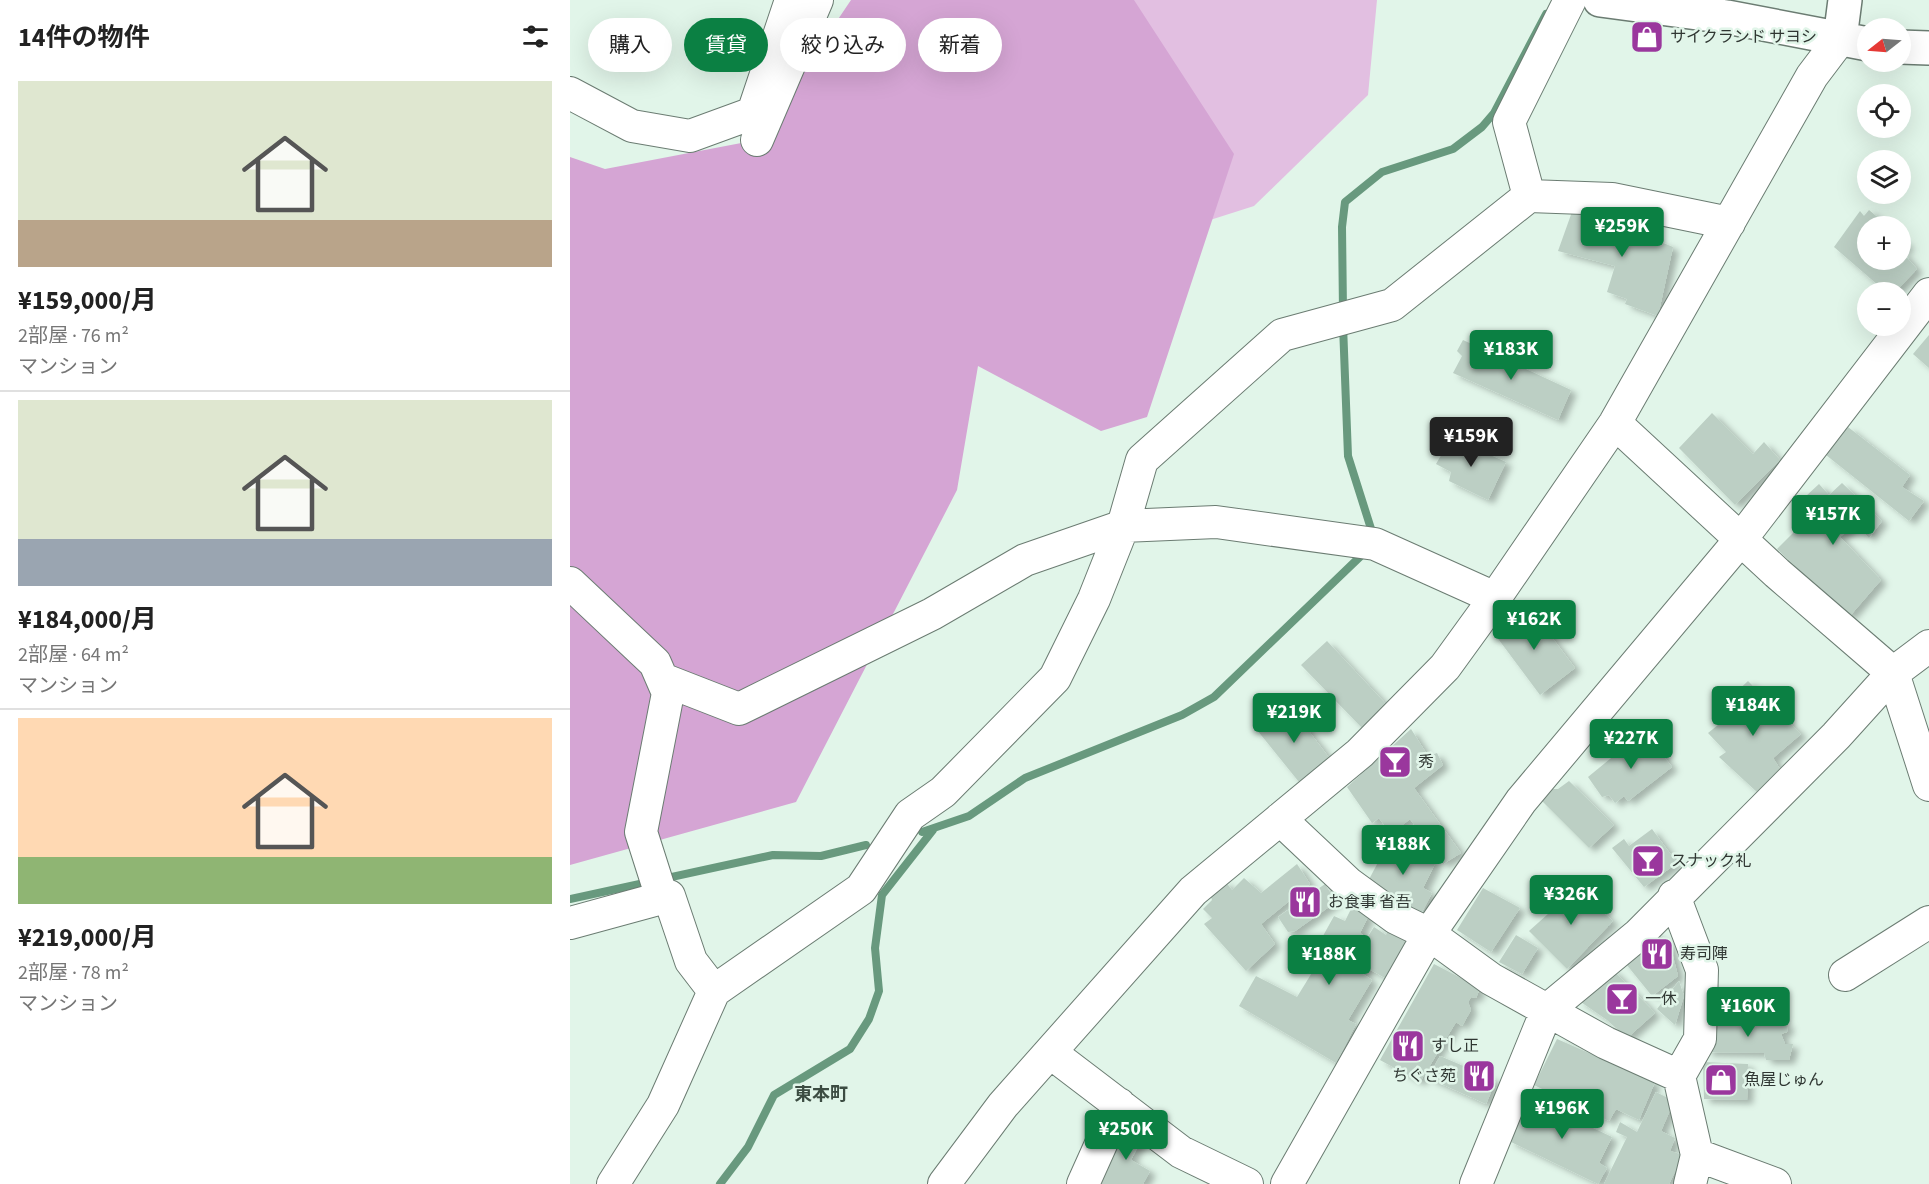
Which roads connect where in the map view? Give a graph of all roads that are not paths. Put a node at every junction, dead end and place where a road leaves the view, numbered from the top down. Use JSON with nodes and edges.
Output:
{"nodes":[{"id":1,"x":791,"y":0,"type":"edge"},
{"id":2,"x":817,"y":0,"type":"edge"},
{"id":3,"x":1570,"y":0,"type":"edge"},
{"id":4,"x":1599,"y":0,"type":"edge"},
{"id":5,"x":1845,"y":0,"type":"edge"},
{"id":6,"x":1854,"y":41,"type":"edge"},
{"id":7,"x":1911,"y":47,"type":"edge"},
{"id":8,"x":1929,"y":48,"type":"edge"},
{"id":9,"x":570,"y":93,"type":"edge"},
{"id":10,"x":757,"y":140,"type":"dead end"},
{"id":11,"x":1529,"y":196,"type":"junction"},
{"id":12,"x":1729,"y":223,"type":"junction"},
{"id":13,"x":1929,"y":294,"type":"edge"},
{"id":14,"x":1615,"y":423,"type":"junction"},
{"id":15,"x":1123,"y":526,"type":"junction"},
{"id":16,"x":1741,"y":539,"type":"junction"},
{"id":17,"x":570,"y":583,"type":"edge"},
{"id":18,"x":1495,"y":598,"type":"junction"},
{"id":19,"x":1929,"y":646,"type":"edge"},
{"id":20,"x":1893,"y":673,"type":"junction"},
{"id":21,"x":662,"y":679,"type":"junction"},
{"id":22,"x":1929,"y":785,"type":"edge"},
{"id":23,"x":1280,"y":819,"type":"junction"},
{"id":24,"x":657,"y":884,"type":"junction"},
{"id":25,"x":1674,"y":896,"type":"junction"},
{"id":26,"x":1929,"y":922,"type":"edge"},
{"id":27,"x":570,"y":923,"type":"edge"},
{"id":28,"x":1429,"y":934,"type":"junction"},
{"id":29,"x":1845,"y":975,"type":"dead end"},
{"id":30,"x":714,"y":991,"type":"junction"},
{"id":31,"x":1547,"y":1010,"type":"junction"},
{"id":32,"x":1051,"y":1053,"type":"junction"},
{"id":33,"x":1679,"y":1076,"type":"junction"},
{"id":34,"x":1119,"y":1104,"type":"junction"},
{"id":35,"x":1694,"y":1170,"type":"edge"},
{"id":36,"x":613,"y":1184,"type":"edge"},
{"id":37,"x":944,"y":1184,"type":"edge"},
{"id":38,"x":1083,"y":1184,"type":"edge"},
{"id":39,"x":1247,"y":1184,"type":"edge"},
{"id":40,"x":1287,"y":1184,"type":"edge"},
{"id":41,"x":1476,"y":1184,"type":"edge"},
{"id":42,"x":1775,"y":1184,"type":"edge"}],
"edges":[{"from":1,"to":9,"type":"street"},
{"from":2,"to":10,"type":"street"},
{"from":3,"to":11,"type":"street"},
{"from":4,"to":6,"type":"street"},
{"from":5,"to":6,"type":"street"},
{"from":6,"to":12,"type":"street"},
{"from":7,"to":8,"type":"street"},
{"from":11,"to":12,"type":"street"},
{"from":11,"to":15,"type":"street"},
{"from":12,"to":14,"type":"street"},
{"from":13,"to":16,"type":"street"},
{"from":14,"to":16,"type":"street"},
{"from":14,"to":18,"type":"street"},
{"from":15,"to":18,"type":"street"},
{"from":15,"to":21,"type":"street"},
{"from":15,"to":30,"type":"street"},
{"from":16,"to":20,"type":"street"},
{"from":16,"to":28,"type":"street"},
{"from":17,"to":21,"type":"street"},
{"from":18,"to":23,"type":"street"},
{"from":19,"to":20,"type":"street"},
{"from":20,"to":22,"type":"street"},
{"from":20,"to":25,"type":"street"},
{"from":21,"to":24,"type":"street"},
{"from":23,"to":28,"type":"street"},
{"from":23,"to":32,"type":"street"},
{"from":24,"to":27,"type":"street"},
{"from":24,"to":30,"type":"street"},
{"from":25,"to":31,"type":"street"},
{"from":25,"to":33,"type":"street"},
{"from":26,"to":29,"type":"street"},
{"from":28,"to":31,"type":"street"},
{"from":28,"to":40,"type":"street"},
{"from":30,"to":36,"type":"street"},
{"from":31,"to":33,"type":"street"},
{"from":31,"to":41,"type":"street"},
{"from":32,"to":34,"type":"street"},
{"from":32,"to":37,"type":"street"},
{"from":33,"to":35,"type":"street"},
{"from":34,"to":38,"type":"street"},
{"from":34,"to":39,"type":"street"},
{"from":35,"to":42,"type":"street"}]}
